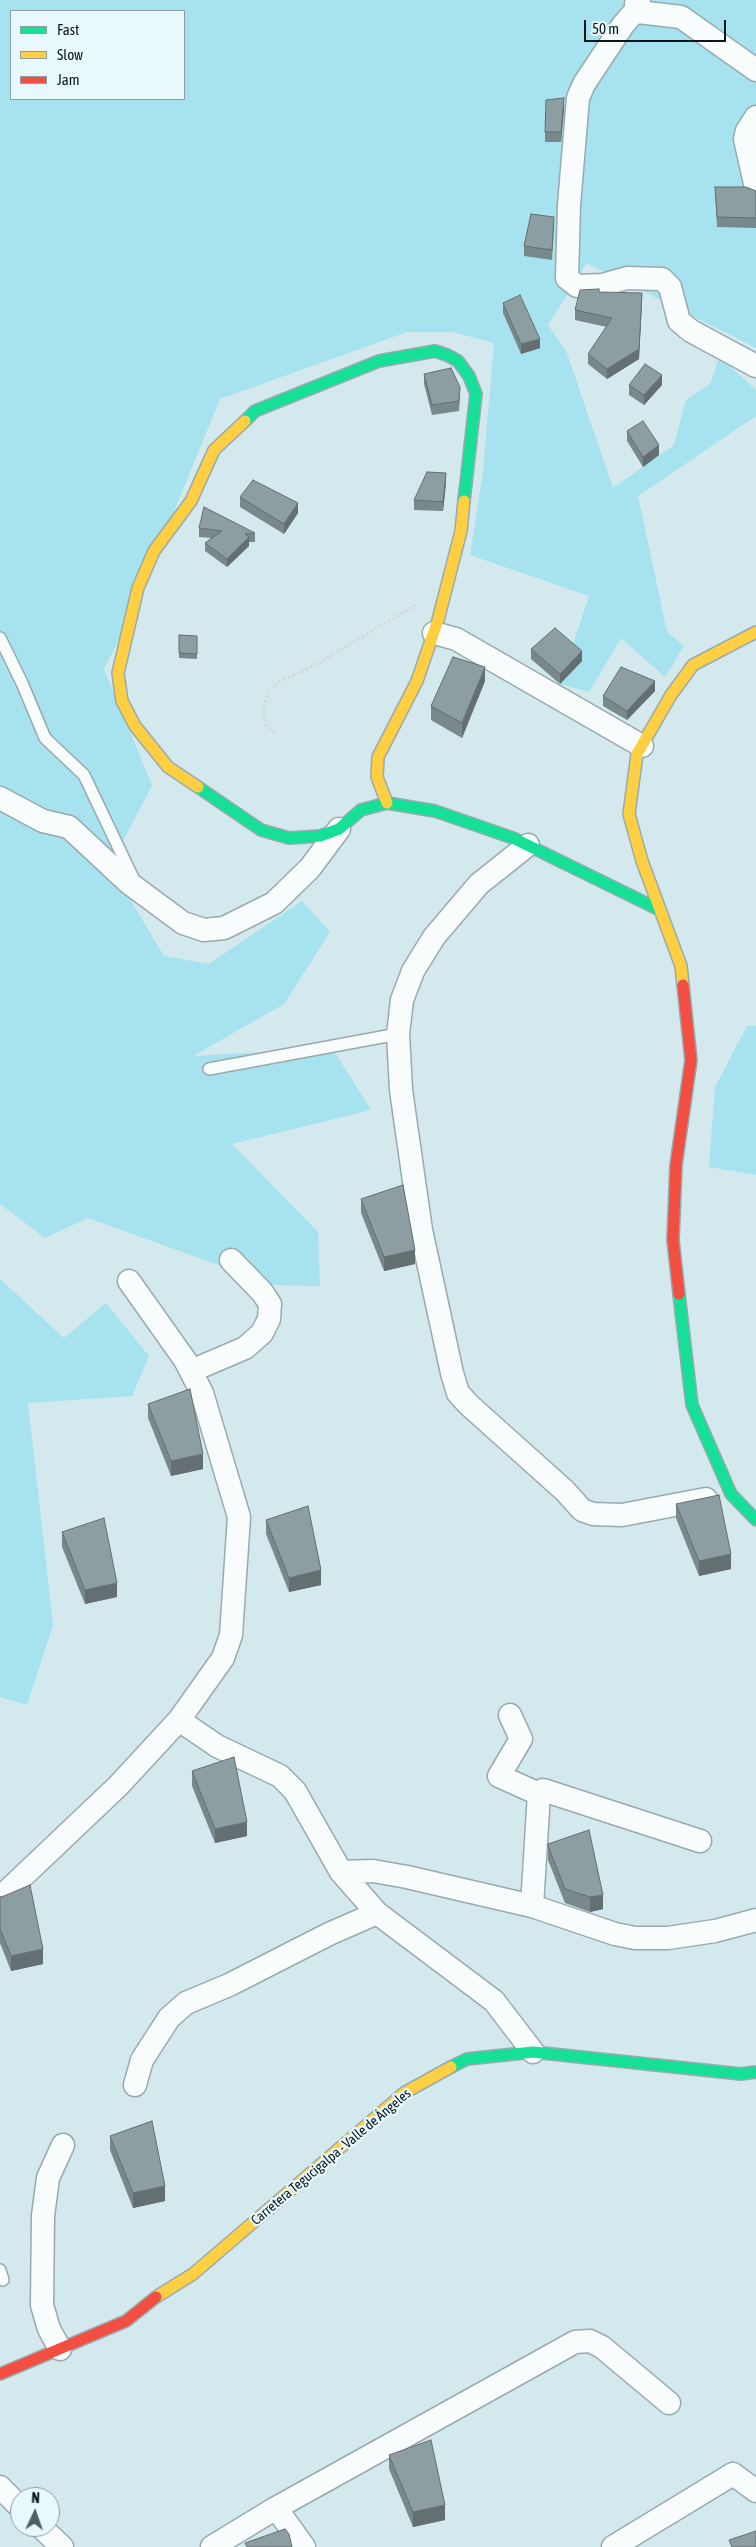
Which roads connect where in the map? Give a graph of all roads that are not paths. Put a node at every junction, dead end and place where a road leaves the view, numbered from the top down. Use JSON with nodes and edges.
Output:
{"nodes":[{"id":1,"x":638,"y":5,"type":"edge"},
{"id":2,"x":756,"y":70,"type":"edge"},
{"id":3,"x":756,"y":118,"type":"edge"},
{"id":4,"x":756,"y":188,"type":"edge"},
{"id":5,"x":756,"y":366,"type":"edge"},
{"id":6,"x":756,"y":632,"type":"edge"},
{"id":7,"x":434,"y":633,"type":"junction"},
{"id":8,"x":0,"y":638,"type":"edge"},
{"id":9,"x":642,"y":746,"type":"junction"},
{"id":10,"x":0,"y":798,"type":"edge"},
{"id":11,"x":387,"y":803,"type":"junction"},
{"id":12,"x":338,"y":829,"type":"junction"},
{"id":13,"x":528,"y":846,"type":"junction"},
{"id":14,"x":139,"y":890,"type":"junction"},
{"id":15,"x":660,"y":910,"type":"junction"},
{"id":16,"x":398,"y":1034,"type":"junction"},
{"id":17,"x":209,"y":1069,"type":"dead end"},
{"id":18,"x":231,"y":1260,"type":"dead end"},
{"id":19,"x":129,"y":1281,"type":"dead end"},
{"id":20,"x":191,"y":1371,"type":"junction"},
{"id":21,"x":731,"y":1494,"type":"junction"},
{"id":22,"x":756,"y":1520,"type":"edge"},
{"id":23,"x":510,"y":1715,"type":"dead end"},
{"id":24,"x":179,"y":1720,"type":"junction"},
{"id":25,"x":539,"y":1794,"type":"junction"},
{"id":26,"x":700,"y":1841,"type":"dead end"},
{"id":27,"x":341,"y":1872,"type":"junction"},
{"id":28,"x":0,"y":1898,"type":"edge"},
{"id":29,"x":532,"y":1906,"type":"junction"},
{"id":30,"x":377,"y":1913,"type":"junction"},
{"id":31,"x":756,"y":1920,"type":"edge"},
{"id":32,"x":533,"y":2052,"type":"junction"},
{"id":33,"x":756,"y":2072,"type":"edge"},
{"id":34,"x":135,"y":2085,"type":"dead end"},
{"id":35,"x":63,"y":2145,"type":"dead end"},
{"id":36,"x":60,"y":2350,"type":"junction"},
{"id":37,"x":0,"y":2374,"type":"edge"},
{"id":38,"x":668,"y":2403,"type":"dead end"},
{"id":39,"x":0,"y":2487,"type":"edge"},
{"id":40,"x":756,"y":2491,"type":"edge"},
{"id":41,"x":10,"y":2496,"type":"edge"},
{"id":42,"x":276,"y":2508,"type":"junction"},
{"id":43,"x":52,"y":2537,"type":"edge"},
{"id":44,"x":62,"y":2547,"type":"edge"},
{"id":45,"x":212,"y":2547,"type":"edge"},
{"id":46,"x":304,"y":2547,"type":"edge"},
{"id":47,"x":613,"y":2547,"type":"edge"}],
"edges":[{"from":1,"to":2,"type":"street"},
{"from":1,"to":5,"type":"street"},
{"from":3,"to":4,"type":"street"},
{"from":6,"to":9,"type":"street"},
{"from":7,"to":9,"type":"street"},
{"from":7,"to":11,"type":"street"},
{"from":7,"to":12,"type":"street"},
{"from":8,"to":14,"type":"lane"},
{"from":9,"to":15,"type":"street"},
{"from":10,"to":14,"type":"street"},
{"from":11,"to":12,"type":"street"},
{"from":11,"to":13,"type":"street"},
{"from":12,"to":14,"type":"street"},
{"from":13,"to":15,"type":"street"},
{"from":13,"to":16,"type":"street"},
{"from":15,"to":21,"type":"street"},
{"from":16,"to":17,"type":"lane"},
{"from":16,"to":21,"type":"street"},
{"from":18,"to":20,"type":"street"},
{"from":19,"to":20,"type":"street"},
{"from":20,"to":24,"type":"street"},
{"from":21,"to":22,"type":"street"},
{"from":23,"to":25,"type":"street"},
{"from":24,"to":27,"type":"street"},
{"from":24,"to":28,"type":"street"},
{"from":25,"to":26,"type":"street"},
{"from":25,"to":29,"type":"street"},
{"from":27,"to":29,"type":"street"},
{"from":27,"to":30,"type":"street"},
{"from":29,"to":31,"type":"street"},
{"from":30,"to":32,"type":"street"},
{"from":30,"to":34,"type":"street"},
{"from":32,"to":33,"type":"street","name":"Carretera Tegucigalpa - Valle de Ángeles"},
{"from":32,"to":36,"type":"street","name":"Carretera Tegucigalpa - Valle de Ángeles"},
{"from":35,"to":36,"type":"street"},
{"from":36,"to":37,"type":"street","name":"Carretera Tegucigalpa - Valle de Ángeles"},
{"from":38,"to":42,"type":"street"},
{"from":39,"to":41,"type":"street"},
{"from":40,"to":47,"type":"street"},
{"from":42,"to":45,"type":"street"},
{"from":42,"to":46,"type":"street"},
{"from":43,"to":44,"type":"street"}]}
